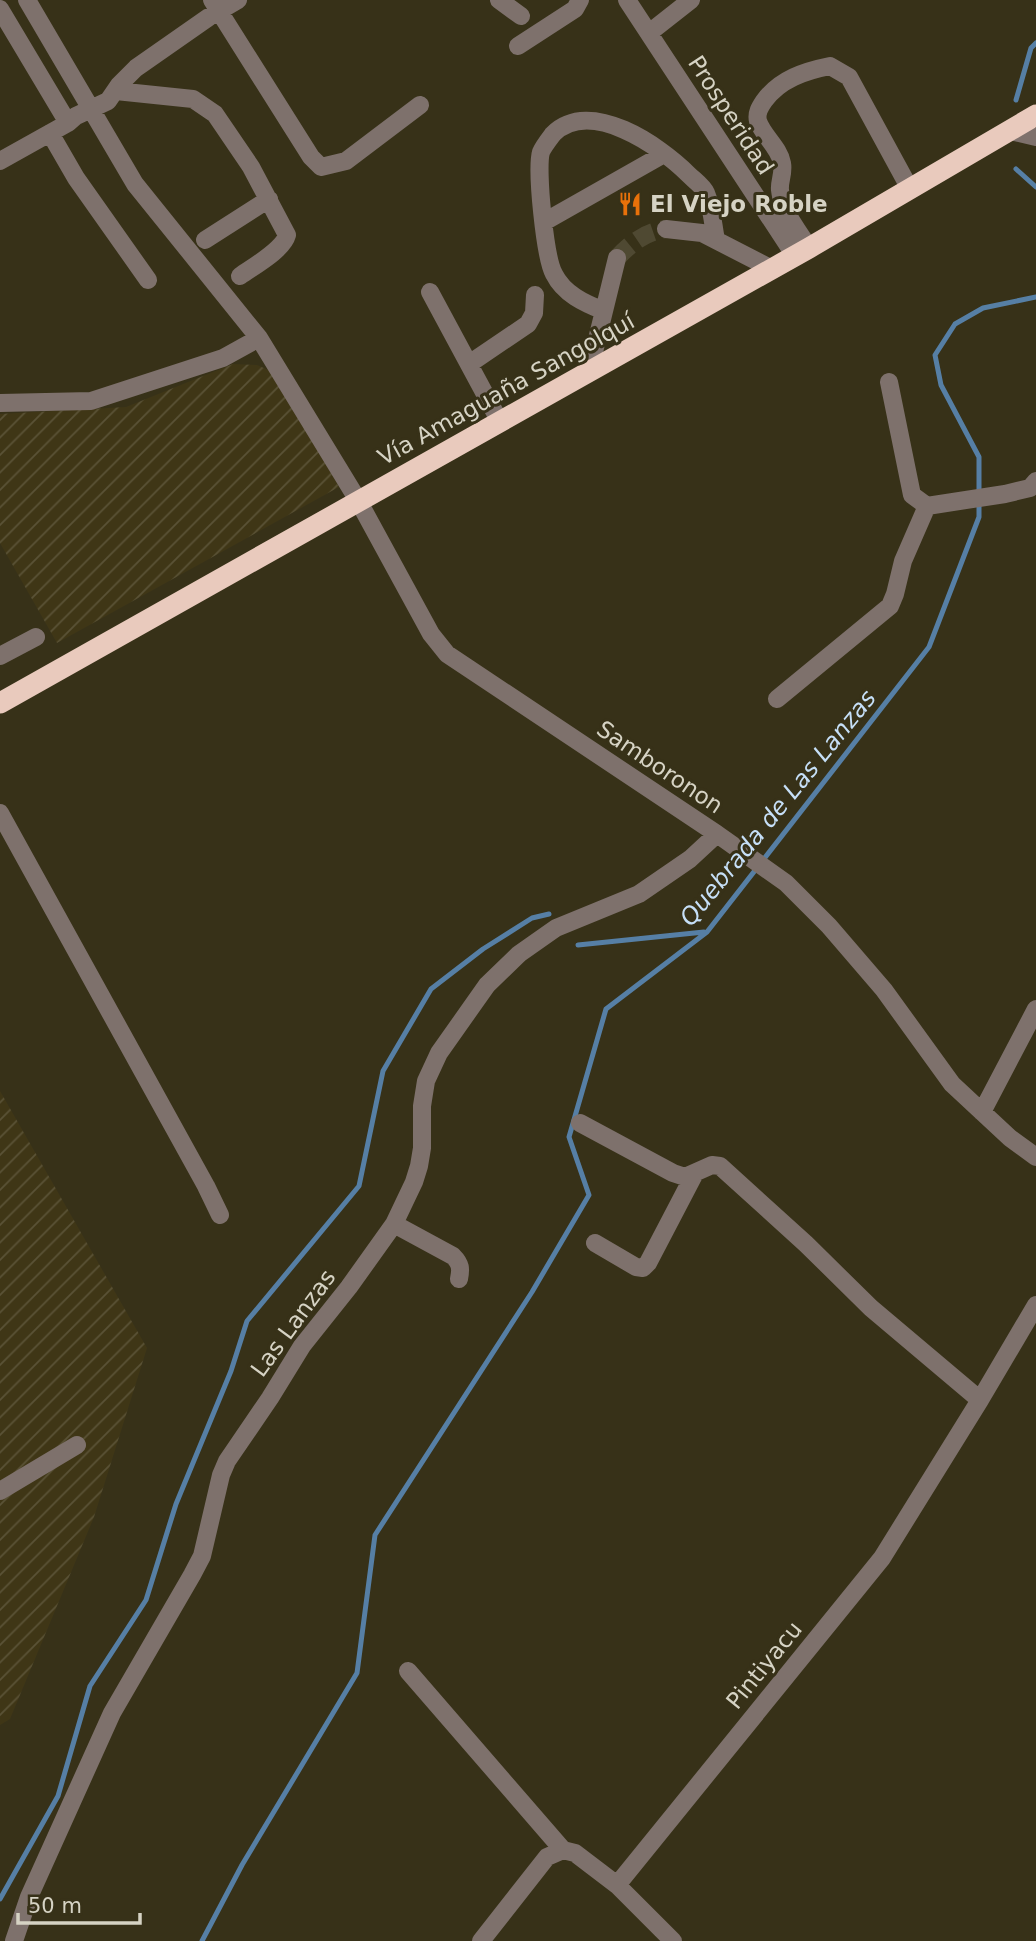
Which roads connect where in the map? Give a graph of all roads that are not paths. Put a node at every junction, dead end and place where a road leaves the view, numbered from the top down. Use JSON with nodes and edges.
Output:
{"nodes":[{"id":1,"x":27,"y":0,"type":"edge"},
{"id":2,"x":238,"y":0,"type":"edge"},
{"id":3,"x":499,"y":0,"type":"edge"},
{"id":4,"x":580,"y":0,"type":"edge"},
{"id":5,"x":627,"y":0,"type":"edge"},
{"id":6,"x":691,"y":0,"type":"edge"},
{"id":7,"x":216,"y":6,"type":"edge"},
{"id":8,"x":0,"y":9,"type":"edge"},
{"id":9,"x":521,"y":16,"type":"dead end"},
{"id":10,"x":649,"y":33,"type":"junction"},
{"id":11,"x":518,"y":46,"type":"dead end"},
{"id":12,"x":116,"y":91,"type":"junction"},
{"id":13,"x":420,"y":105,"type":"dead end"},
{"id":14,"x":91,"y":110,"type":"junction"},
{"id":15,"x":1036,"y":115,"type":"edge"},
{"id":16,"x":68,"y":123,"type":"junction"},
{"id":17,"x":1010,"y":131,"type":"junction"},
{"id":18,"x":50,"y":133,"type":"junction"},
{"id":19,"x":1036,"y":138,"type":"edge"},
{"id":20,"x":664,"y":154,"type":"junction"},
{"id":21,"x":0,"y":161,"type":"edge"},
{"id":22,"x":910,"y":189,"type":"junction"},
{"id":23,"x":269,"y":200,"type":"junction"},
{"id":24,"x":544,"y":222,"type":"junction"},
{"id":25,"x":666,"y":229,"type":"tunnel mouth"},
{"id":26,"x":205,"y":240,"type":"dead end"},
{"id":27,"x":716,"y":240,"type":"junction"},
{"id":28,"x":802,"y":252,"type":"junction"},
{"id":29,"x":617,"y":258,"type":"tunnel mouth"},
{"id":30,"x":772,"y":269,"type":"junction"},
{"id":31,"x":240,"y":276,"type":"dead end"},
{"id":32,"x":148,"y":280,"type":"dead end"},
{"id":33,"x":430,"y":292,"type":"dead end"},
{"id":34,"x":534,"y":295,"type":"dead end"},
{"id":35,"x":604,"y":311,"type":"junction"},
{"id":36,"x":260,"y":338,"type":"junction"},
{"id":37,"x":468,"y":364,"type":"junction"},
{"id":38,"x":589,"y":372,"type":"junction"},
{"id":39,"x":889,"y":382,"type":"dead end"},
{"id":40,"x":0,"y":403,"type":"edge"},
{"id":41,"x":500,"y":422,"type":"junction"},
{"id":42,"x":1036,"y":481,"type":"edge"},
{"id":43,"x":359,"y":502,"type":"junction"},
{"id":44,"x":927,"y":506,"type":"junction"},
{"id":45,"x":36,"y":638,"type":"dead end"},
{"id":46,"x":0,"y":656,"type":"edge"},
{"id":47,"x":777,"y":699,"type":"dead end"},
{"id":48,"x":0,"y":703,"type":"edge"},
{"id":49,"x":0,"y":813,"type":"edge"},
{"id":50,"x":723,"y":839,"type":"junction"},
{"id":51,"x":1036,"y":1009,"type":"edge"},
{"id":52,"x":982,"y":1112,"type":"junction"},
{"id":53,"x":580,"y":1123,"type":"dead end"},
{"id":54,"x":1036,"y":1157,"type":"edge"},
{"id":55,"x":695,"y":1173,"type":"junction"},
{"id":56,"x":219,"y":1215,"type":"dead end"},
{"id":57,"x":394,"y":1224,"type":"junction"},
{"id":58,"x":595,"y":1243,"type":"dead end"},
{"id":59,"x":459,"y":1279,"type":"dead end"},
{"id":60,"x":1036,"y":1305,"type":"edge"},
{"id":61,"x":980,"y":1400,"type":"junction"},
{"id":62,"x":77,"y":1445,"type":"dead end"},
{"id":63,"x":0,"y":1491,"type":"edge"},
{"id":64,"x":408,"y":1671,"type":"dead end"},
{"id":65,"x":564,"y":1850,"type":"junction"},
{"id":66,"x":617,"y":1885,"type":"junction"},
{"id":67,"x":14,"y":1941,"type":"edge"},
{"id":68,"x":481,"y":1941,"type":"edge"},
{"id":69,"x":673,"y":1941,"type":"edge"}],
"edges":[{"from":1,"to":14,"type":"street","name":"Samboronon"},
{"from":2,"to":7,"type":"street"},
{"from":3,"to":9,"type":"street"},
{"from":4,"to":11,"type":"street"},
{"from":5,"to":10,"type":"street","name":"Prosperidad"},
{"from":6,"to":10,"type":"street"},
{"from":7,"to":12,"type":"street"},
{"from":7,"to":13,"type":"street"},
{"from":8,"to":16,"type":"street"},
{"from":10,"to":28,"type":"street","name":"Prosperidad"},
{"from":12,"to":14,"type":"street"},
{"from":12,"to":23,"type":"street"},
{"from":14,"to":16,"type":"street"},
{"from":14,"to":36,"type":"street","name":"Samboronon"},
{"from":15,"to":17,"type":"highway","name":"Vía Amaguaña Sangolquí"},
{"from":16,"to":18,"type":"street"},
{"from":17,"to":19,"type":"street"},
{"from":17,"to":22,"type":"highway","name":"Vía Amaguaña Sangolquí"},
{"from":18,"to":21,"type":"street"},
{"from":18,"to":32,"type":"street"},
{"from":20,"to":24,"type":"street"},
{"from":20,"to":24,"type":"street"},
{"from":20,"to":27,"type":"street"},
{"from":22,"to":28,"type":"highway","name":"Vía Amaguaña Sangolquí"},
{"from":22,"to":28,"type":"street"},
{"from":23,"to":26,"type":"street"},
{"from":23,"to":31,"type":"street"},
{"from":24,"to":35,"type":"street"},
{"from":25,"to":27,"type":"street"},
{"from":27,"to":30,"type":"street"},
{"from":28,"to":30,"type":"highway","name":"Vía Amaguaña Sangolquí"},
{"from":29,"to":35,"type":"street"},
{"from":30,"to":38,"type":"highway","name":"Vía Amaguaña Sangolquí"},
{"from":33,"to":37,"type":"street"},
{"from":34,"to":37,"type":"street"},
{"from":35,"to":38,"type":"street"},
{"from":36,"to":40,"type":"street"},
{"from":36,"to":43,"type":"street","name":"Samboronon"},
{"from":37,"to":41,"type":"street"},
{"from":38,"to":41,"type":"highway","name":"Vía Amaguaña Sangolquí"},
{"from":39,"to":44,"type":"street"},
{"from":41,"to":43,"type":"highway","name":"Vía Amaguaña Sangolquí"},
{"from":42,"to":44,"type":"street"},
{"from":43,"to":48,"type":"highway","name":"Vía Amaguaña Sangolquí"},
{"from":43,"to":50,"type":"street","name":"Samboronon"},
{"from":44,"to":47,"type":"street"},
{"from":45,"to":46,"type":"street"},
{"from":49,"to":56,"type":"street"},
{"from":50,"to":52,"type":"street","name":"Samboronon"},
{"from":50,"to":57,"type":"street","name":"Las Lanzas"},
{"from":51,"to":52,"type":"street"},
{"from":52,"to":54,"type":"street","name":"Samboronon"},
{"from":53,"to":55,"type":"street"},
{"from":55,"to":58,"type":"street"},
{"from":55,"to":61,"type":"street"},
{"from":57,"to":59,"type":"street"},
{"from":57,"to":67,"type":"street","name":"Las Lanzas"},
{"from":60,"to":61,"type":"street","name":"Pintiyacu"},
{"from":61,"to":66,"type":"street","name":"Pintiyacu"},
{"from":62,"to":63,"type":"street"},
{"from":64,"to":65,"type":"street"},
{"from":65,"to":66,"type":"street"},
{"from":65,"to":68,"type":"street"},
{"from":66,"to":69,"type":"street"}]}
